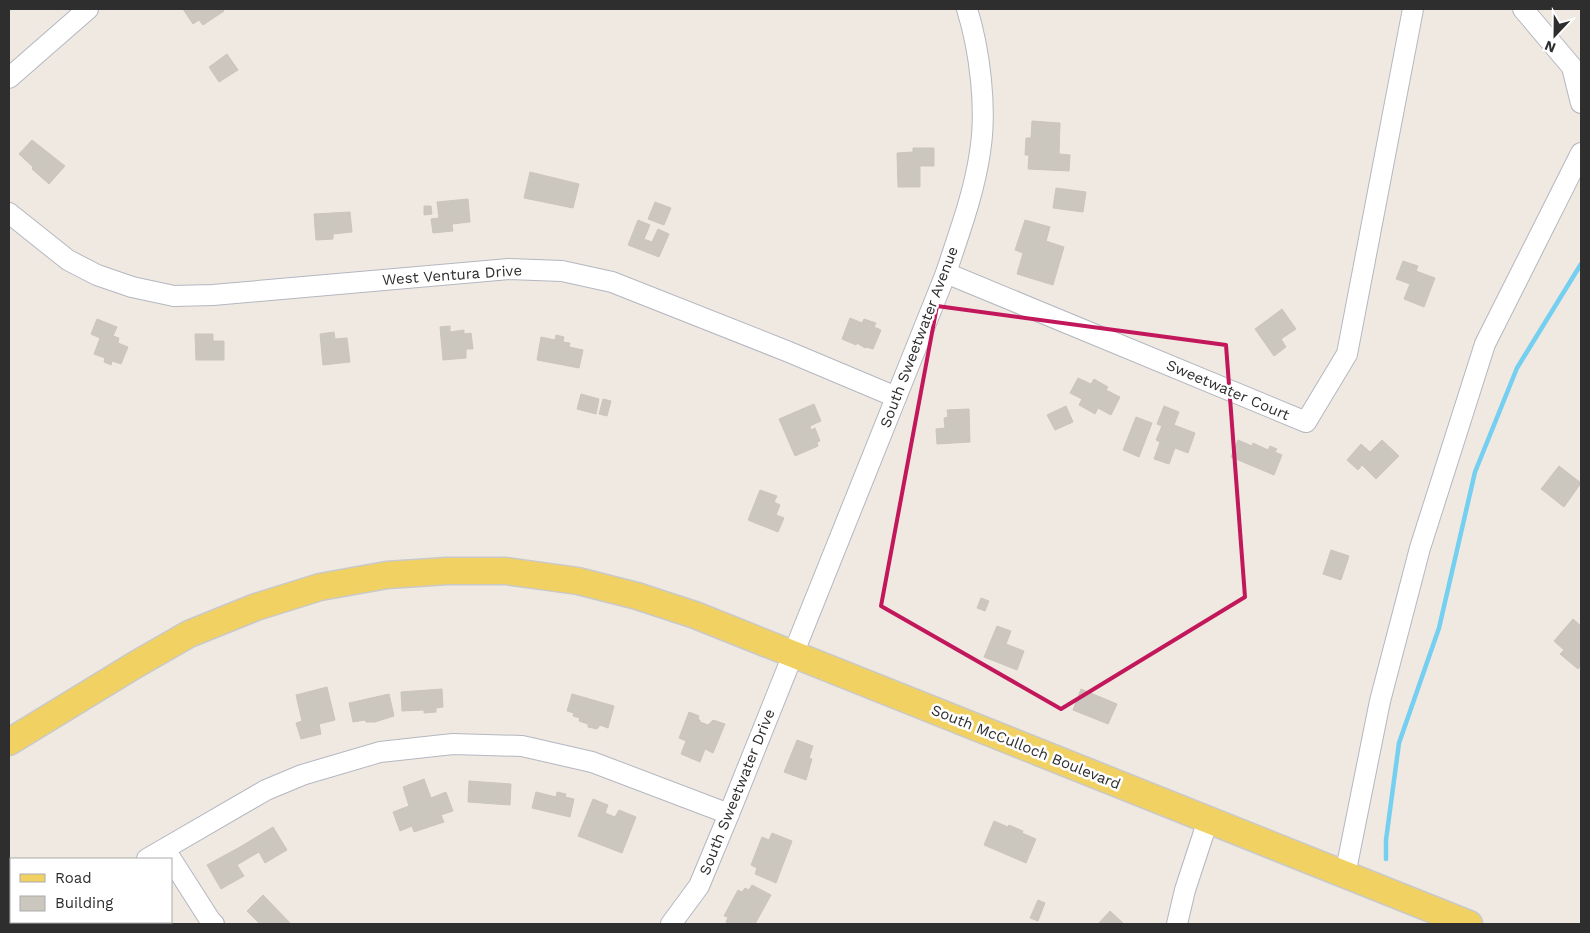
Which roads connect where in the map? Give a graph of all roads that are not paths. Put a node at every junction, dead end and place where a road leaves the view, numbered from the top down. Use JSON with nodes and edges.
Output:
{"nodes":[{"id":1,"x":88,"y":9,"type":"edge"},
{"id":2,"x":968,"y":9,"type":"edge"},
{"id":3,"x":1413,"y":9,"type":"edge"},
{"id":4,"x":1523,"y":9,"type":"edge"},
{"id":5,"x":9,"y":78,"type":"edge"},
{"id":6,"x":1581,"y":103,"type":"edge"},
{"id":7,"x":1581,"y":153,"type":"edge"},
{"id":8,"x":9,"y":212,"type":"edge"},
{"id":9,"x":946,"y":273,"type":"junction"},
{"id":10,"x":896,"y":397,"type":"junction"},
{"id":11,"x":793,"y":653,"type":"junction"},
{"id":12,"x":9,"y":742,"type":"edge"},
{"id":13,"x":729,"y":814,"type":"junction"},
{"id":14,"x":1208,"y":820,"type":"junction"},
{"id":15,"x":169,"y":856,"type":"edge"},
{"id":16,"x":154,"y":858,"type":"edge"},
{"id":17,"x":172,"y":861,"type":"edge"},
{"id":18,"x":1345,"y":874,"type":"junction"},
{"id":19,"x":214,"y":924,"type":"edge"},
{"id":20,"x":671,"y":924,"type":"edge"},
{"id":21,"x":1177,"y":924,"type":"edge"},
{"id":22,"x":1469,"y":924,"type":"edge"}],
"edges":[{"from":1,"to":5,"type":"street"},
{"from":2,"to":9,"type":"street","name":"South Sweetwater Avenue"},
{"from":3,"to":9,"type":"street","name":"Sweetwater Court"},
{"from":4,"to":6,"type":"street"},
{"from":7,"to":18,"type":"street"},
{"from":8,"to":10,"type":"street","name":"West Ventura Drive"},
{"from":9,"to":10,"type":"street","name":"South Sweetwater Avenue"},
{"from":10,"to":11,"type":"street","name":"South Sweetwater Avenue"},
{"from":11,"to":12,"type":"main road","name":"South McCulloch Boulevard"},
{"from":11,"to":13,"type":"street","name":"South Sweetwater Drive"},
{"from":11,"to":14,"type":"main road","name":"South McCulloch Boulevard"},
{"from":13,"to":15,"type":"street"},
{"from":13,"to":20,"type":"street","name":"South Sweetwater Drive"},
{"from":14,"to":18,"type":"main road","name":"South McCulloch Boulevard"},
{"from":14,"to":21,"type":"street"},
{"from":15,"to":16,"type":"street"},
{"from":17,"to":19,"type":"street"},
{"from":18,"to":22,"type":"main road","name":"South McCulloch Boulevard"}]}
